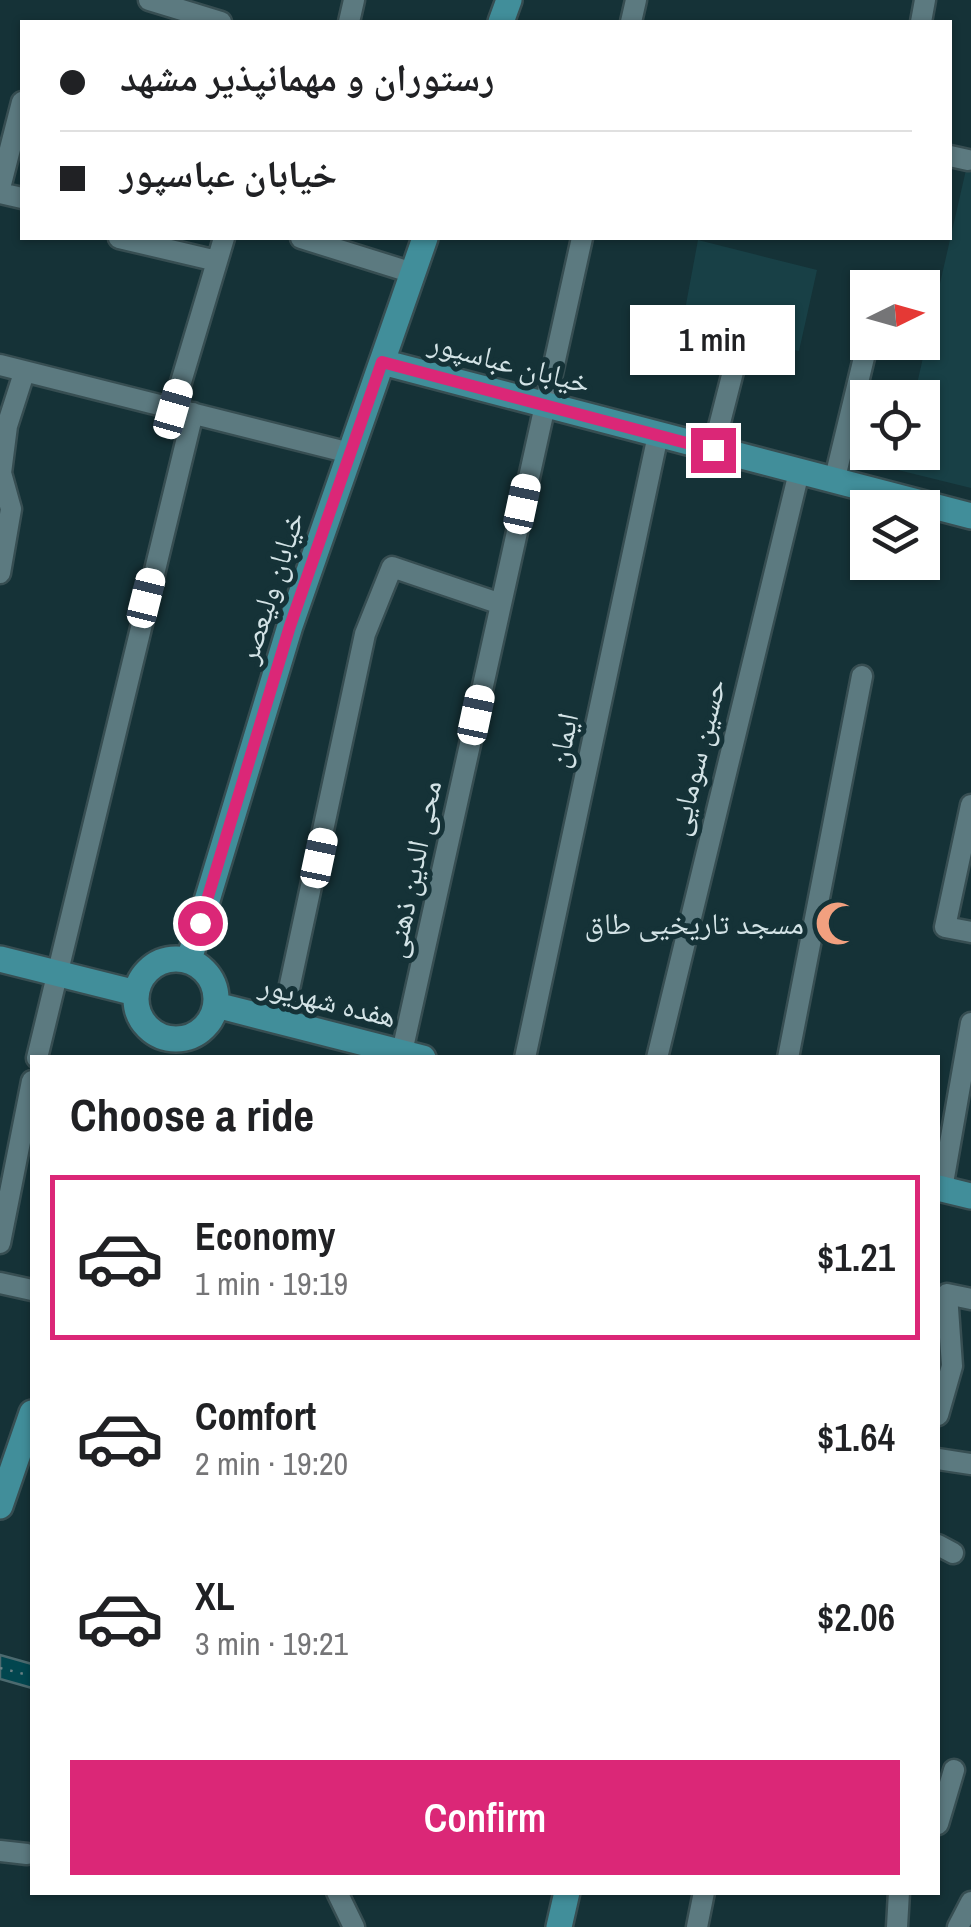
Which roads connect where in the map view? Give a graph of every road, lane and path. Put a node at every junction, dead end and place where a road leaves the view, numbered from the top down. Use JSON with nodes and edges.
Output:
{"nodes":[{"id":1,"x":149,"y":0,"type":"edge"},
{"id":2,"x":214,"y":20,"type":"edge"},
{"id":3,"x":14,"y":105,"type":"edge"},
{"id":4,"x":0,"y":186,"type":"edge"},
{"id":5,"x":128,"y":240,"type":"edge"},
{"id":6,"x":223,"y":240,"type":"edge"},
{"id":7,"x":309,"y":240,"type":"edge"},
{"id":8,"x":424,"y":240,"type":"edge"},
{"id":9,"x":582,"y":240,"type":"edge"},
{"id":10,"x":217,"y":261,"type":"junction"},
{"id":11,"x":413,"y":273,"type":"junction"},
{"id":12,"x":737,"y":356,"type":"dead end"},
{"id":13,"x":863,"y":360,"type":"edge"},
{"id":14,"x":382,"y":362,"type":"junction"},
{"id":15,"x":0,"y":364,"type":"edge"},
{"id":16,"x":24,"y":373,"type":"junction"},
{"id":17,"x":544,"y":405,"type":"junction"},
{"id":18,"x":183,"y":411,"type":"junction"},
{"id":19,"x":658,"y":435,"type":"junction"},
{"id":20,"x":713,"y":450,"type":"junction"},
{"id":21,"x":350,"y":453,"type":"junction"},
{"id":22,"x":799,"y":472,"type":"junction"},
{"id":23,"x":834,"y":482,"type":"junction"},
{"id":24,"x":971,"y":516,"type":"edge"},
{"id":25,"x":0,"y":573,"type":"edge"},
{"id":26,"x":501,"y":604,"type":"junction"},
{"id":27,"x":862,"y":676,"type":"dead end"},
{"id":28,"x":971,"y":805,"type":"edge"},
{"id":29,"x":971,"y":932,"type":"edge"},
{"id":30,"x":0,"y":959,"type":"edge"},
{"id":31,"x":188,"y":960,"type":"junction"},
{"id":32,"x":56,"y":973,"type":"junction"},
{"id":33,"x":136,"y":993,"type":"junction"},
{"id":34,"x":216,"y":1005,"type":"junction"},
{"id":35,"x":282,"y":1022,"type":"junction"},
{"id":36,"x":971,"y":1023,"type":"edge"},
{"id":37,"x":160,"y":1048,"type":"edge"},
{"id":38,"x":403,"y":1054,"type":"edge"},
{"id":39,"x":38,"y":1055,"type":"edge"},
{"id":40,"x":526,"y":1055,"type":"edge"},
{"id":41,"x":658,"y":1055,"type":"edge"},
{"id":42,"x":789,"y":1055,"type":"edge"},
{"id":43,"x":30,"y":1091,"type":"edge"},
{"id":44,"x":940,"y":1188,"type":"edge"},
{"id":45,"x":971,"y":1196,"type":"edge"},
{"id":46,"x":0,"y":1244,"type":"edge"},
{"id":47,"x":0,"y":1284,"type":"edge"},
{"id":48,"x":30,"y":1290,"type":"edge"},
{"id":49,"x":971,"y":1299,"type":"edge"},
{"id":50,"x":940,"y":1408,"type":"edge"},
{"id":51,"x":30,"y":1418,"type":"edge"},
{"id":52,"x":940,"y":1459,"type":"edge"},
{"id":53,"x":971,"y":1464,"type":"edge"},
{"id":54,"x":0,"y":1506,"type":"edge"},
{"id":55,"x":0,"y":1668,"type":"edge"},
{"id":56,"x":30,"y":1676,"type":"edge"},
{"id":57,"x":954,"y":1770,"type":"dead end"},
{"id":58,"x":940,"y":1817,"type":"edge"},
{"id":59,"x":0,"y":1851,"type":"edge"},
{"id":60,"x":27,"y":1854,"type":"dead end"},
{"id":61,"x":338,"y":1895,"type":"edge"},
{"id":62,"x":566,"y":1895,"type":"edge"},
{"id":63,"x":703,"y":1895,"type":"edge"},
{"id":64,"x":898,"y":1895,"type":"edge"},
{"id":65,"x":971,"y":1902,"type":"edge"},
{"id":66,"x":354,"y":1927,"type":"edge"},
{"id":67,"x":559,"y":1927,"type":"edge"},
{"id":68,"x":698,"y":1927,"type":"edge"},
{"id":69,"x":897,"y":1927,"type":"edge"},
{"id":70,"x":958,"y":1927,"type":"edge"}],
"edges":[{"from":1,"to":2,"type":"street"},
{"from":3,"to":4,"type":"street"},
{"from":5,"to":10,"type":"street"},
{"from":6,"to":10,"type":"street"},
{"from":7,"to":11,"type":"street"},
{"from":8,"to":11,"type":"main road","name":"خیابان ولیعصر"},
{"from":9,"to":17,"type":"street","name":"محی الدین ذهنی"},
{"from":10,"to":18,"type":"street"},
{"from":11,"to":14,"type":"main road","name":"خیابان ولیعصر"},
{"from":12,"to":20,"type":"street"},
{"from":13,"to":23,"type":"street"},
{"from":14,"to":17,"type":"main road","name":"خیابان عباسپور"},
{"from":14,"to":21,"type":"main road","name":"خیابان ولیعصر"},
{"from":15,"to":16,"type":"street"},
{"from":16,"to":18,"type":"street"},
{"from":16,"to":25,"type":"street"},
{"from":17,"to":19,"type":"main road","name":"خیابان عباسپور"},
{"from":17,"to":26,"type":"street","name":"محی الدین ذهنی"},
{"from":18,"to":21,"type":"street"},
{"from":18,"to":32,"type":"street"},
{"from":19,"to":20,"type":"main road","name":"خیابان عباسپور"},
{"from":19,"to":40,"type":"street","name":"ایمان"},
{"from":20,"to":22,"type":"main road","name":"خیابان عباسپور"},
{"from":21,"to":31,"type":"main road","name":"خیابان ولیعصر"},
{"from":22,"to":23,"type":"main road","name":"خیابان عباسپور"},
{"from":22,"to":41,"type":"street","name":"حسین سومایی"},
{"from":23,"to":24,"type":"main road","name":"خیابان عباسپور"},
{"from":26,"to":35,"type":"street"},
{"from":26,"to":38,"type":"street","name":"محی الدین ذهنی"},
{"from":27,"to":42,"type":"street"},
{"from":28,"to":29,"type":"street"},
{"from":30,"to":32,"type":"main road"},
{"from":31,"to":33,"type":"main road"},
{"from":31,"to":34,"type":"main road"},
{"from":32,"to":33,"type":"main road"},
{"from":32,"to":39,"type":"street"},
{"from":33,"to":37,"type":"main road"},
{"from":34,"to":35,"type":"main road","name":"هفده شهریور"},
{"from":34,"to":37,"type":"main road"},
{"from":35,"to":38,"type":"main road","name":"هفده شهریور"},
{"from":36,"to":44,"type":"street"},
{"from":43,"to":46,"type":"street"},
{"from":44,"to":45,"type":"main road"},
{"from":47,"to":48,"type":"street"},
{"from":49,"to":50,"type":"street"},
{"from":51,"to":54,"type":"main road"},
{"from":52,"to":53,"type":"street"},
{"from":55,"to":56,"type":"path"},
{"from":57,"to":58,"type":"street"},
{"from":59,"to":60,"type":"street"},
{"from":61,"to":66,"type":"street"},
{"from":62,"to":67,"type":"main road"},
{"from":63,"to":68,"type":"street"},
{"from":64,"to":69,"type":"street"},
{"from":65,"to":70,"type":"street"}]}
